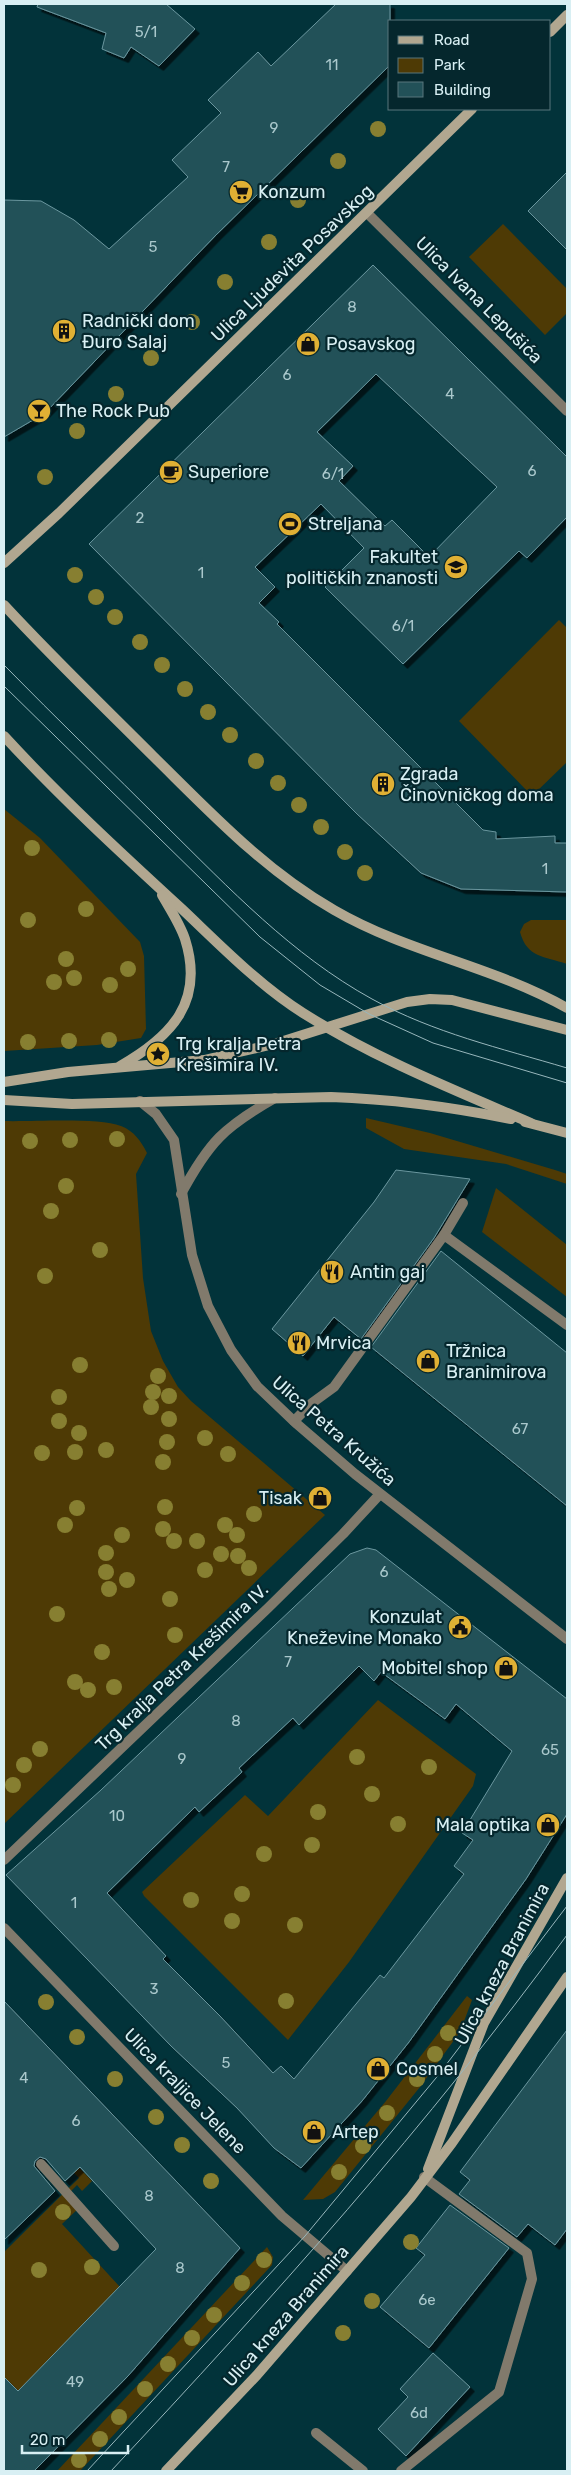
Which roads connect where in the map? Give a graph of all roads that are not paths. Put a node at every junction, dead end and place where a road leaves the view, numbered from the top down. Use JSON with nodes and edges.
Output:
{"nodes":[{"id":1,"x":567,"y":15,"type":"edge"},
{"id":2,"x":551,"y":31,"type":"edge"},
{"id":3,"x":471,"y":110,"type":"edge"},
{"id":4,"x":367,"y":213,"type":"junction"},
{"id":5,"x":567,"y":411,"type":"edge"},
{"id":6,"x":4,"y":562,"type":"edge"},
{"id":7,"x":4,"y":605,"type":"edge"},
{"id":8,"x":4,"y":736,"type":"edge"},
{"id":9,"x":158,"y":887,"type":"junction"},
{"id":10,"x":567,"y":1008,"type":"edge"},
{"id":11,"x":329,"y":1028,"type":"junction"},
{"id":12,"x":567,"y":1030,"type":"edge"},
{"id":13,"x":117,"y":1068,"type":"junction"},
{"id":14,"x":4,"y":1082,"type":"edge"},
{"id":15,"x":275,"y":1098,"type":"junction"},
{"id":16,"x":4,"y":1100,"type":"edge"},
{"id":17,"x":140,"y":1101,"type":"junction"},
{"id":18,"x":531,"y":1123,"type":"junction"},
{"id":19,"x":567,"y":1133,"type":"edge"},
{"id":20,"x":181,"y":1194,"type":"junction"},
{"id":21,"x":463,"y":1203,"type":"dead end"},
{"id":22,"x":444,"y":1235,"type":"junction"},
{"id":23,"x":567,"y":1325,"type":"edge"},
{"id":24,"x":294,"y":1421,"type":"junction"},
{"id":25,"x":380,"y":1494,"type":"junction"},
{"id":26,"x":567,"y":1640,"type":"edge"},
{"id":27,"x":4,"y":1860,"type":"edge"},
{"id":28,"x":567,"y":1878,"type":"edge"},
{"id":29,"x":4,"y":1928,"type":"edge"},
{"id":30,"x":567,"y":1977,"type":"edge"},
{"id":31,"x":41,"y":2164,"type":"dead end"},
{"id":32,"x":424,"y":2177,"type":"junction"},
{"id":33,"x":114,"y":2246,"type":"dead end"},
{"id":34,"x":347,"y":2271,"type":"junction"},
{"id":35,"x":316,"y":2432,"type":"dead end"},
{"id":36,"x":166,"y":2471,"type":"edge"},
{"id":37,"x":363,"y":2471,"type":"edge"},
{"id":38,"x":401,"y":2471,"type":"edge"}],
"edges":[{"from":1,"to":2,"type":"main road"},
{"from":3,"to":4,"type":"main road","name":"Ulica Ljudevita Posavskog"},
{"from":4,"to":5,"type":"street","name":"Ulica Ivana Lepušića"},
{"from":4,"to":6,"type":"main road","name":"Ulica Ljudevita Posavskog"},
{"from":7,"to":10,"type":"main road"},
{"from":8,"to":9,"type":"main road"},
{"from":9,"to":11,"type":"main road"},
{"from":9,"to":13,"type":"main road"},
{"from":11,"to":12,"type":"main road"},
{"from":11,"to":13,"type":"main road"},
{"from":11,"to":18,"type":"main road"},
{"from":13,"to":14,"type":"main road"},
{"from":15,"to":17,"type":"main road"},
{"from":15,"to":18,"type":"main road"},
{"from":15,"to":20,"type":"street"},
{"from":16,"to":17,"type":"main road"},
{"from":17,"to":20,"type":"street","name":"Ulica Petra Kružića"},
{"from":18,"to":19,"type":"main road"},
{"from":20,"to":24,"type":"street","name":"Ulica Petra Kružića"},
{"from":21,"to":22,"type":"street"},
{"from":22,"to":23,"type":"street"},
{"from":22,"to":24,"type":"street"},
{"from":24,"to":25,"type":"street","name":"Ulica Petra Kružića"},
{"from":25,"to":26,"type":"street","name":"Ulica Petra Kružića"},
{"from":25,"to":27,"type":"street","name":"Trg kralja Petra Krešimira IV."},
{"from":28,"to":32,"type":"main road","name":"Ulica kneza Branimira"},
{"from":29,"to":34,"type":"street","name":"Ulica kraljice Jelene"},
{"from":30,"to":32,"type":"main road","name":"Ulica kneza Branimira"},
{"from":31,"to":33,"type":"street"},
{"from":32,"to":34,"type":"main road","name":"Ulica kneza Branimira"},
{"from":32,"to":38,"type":"street"},
{"from":34,"to":36,"type":"main road","name":"Ulica kneza Branimira"},
{"from":35,"to":37,"type":"street"}]}
